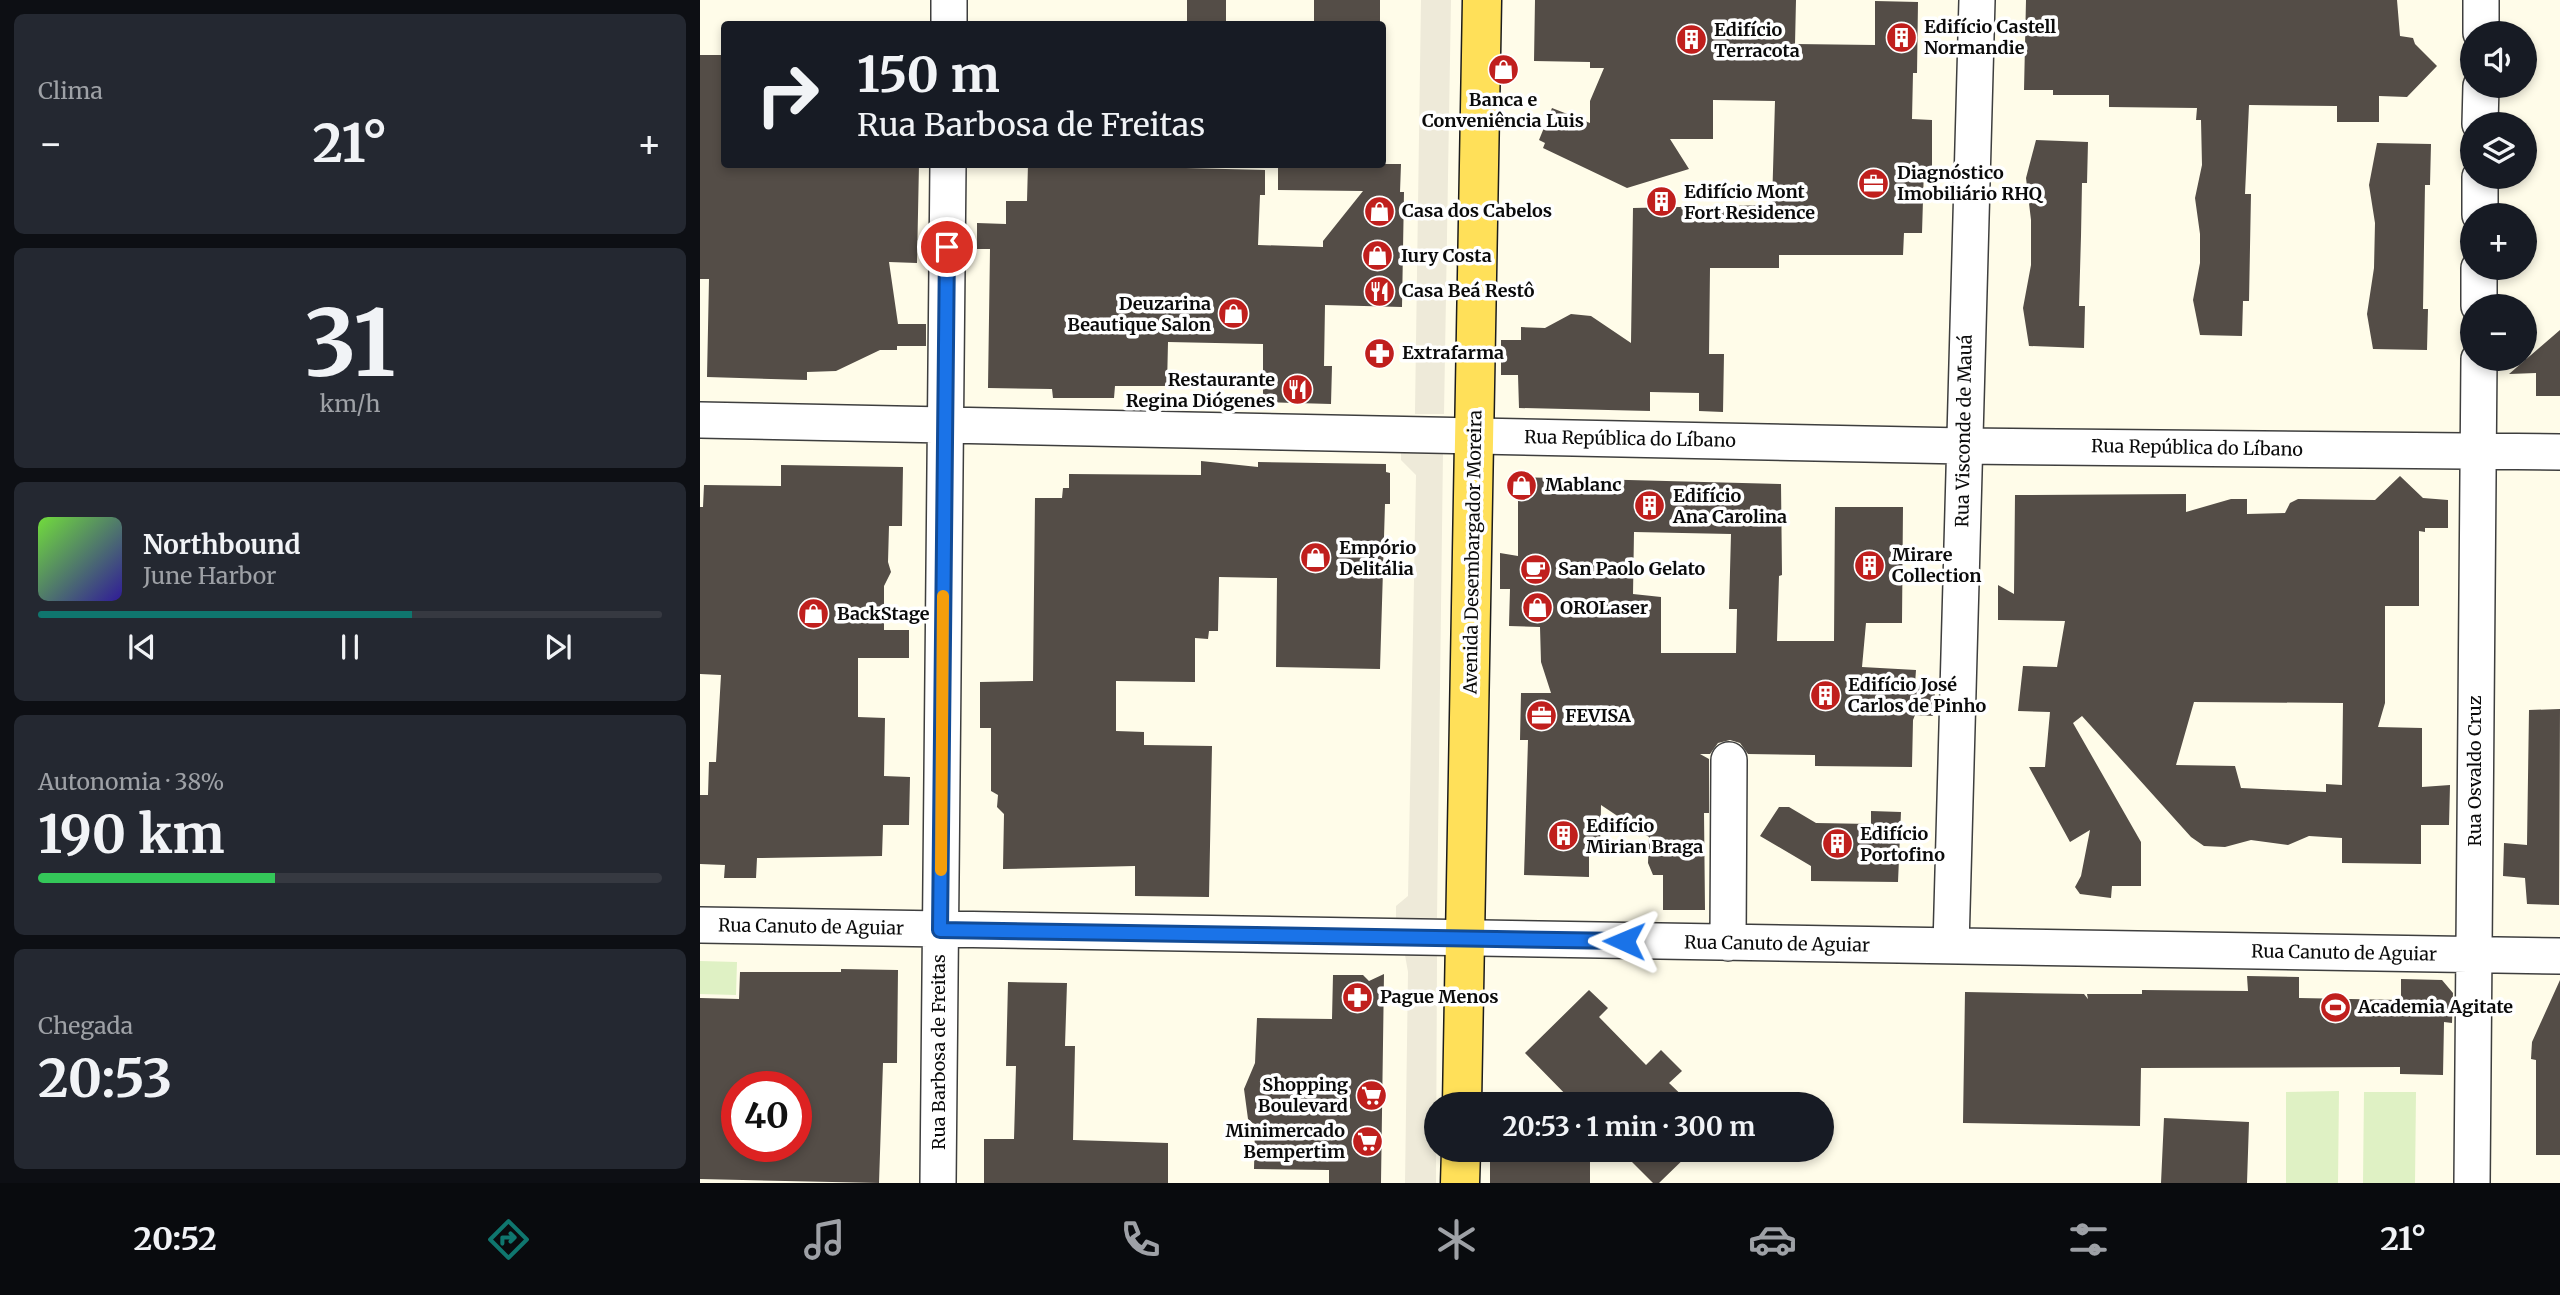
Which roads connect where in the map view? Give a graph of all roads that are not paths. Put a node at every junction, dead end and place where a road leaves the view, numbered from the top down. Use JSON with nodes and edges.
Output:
{"nodes":[{"id":1,"x":949,"y":0,"type":"edge"},
{"id":2,"x":1482,"y":0,"type":"edge"},
{"id":3,"x":1977,"y":0,"type":"edge"},
{"id":4,"x":2481,"y":0,"type":"edge"},
{"id":5,"x":949,"y":21,"type":"edge"},
{"id":6,"x":2481,"y":21,"type":"edge"},
{"id":7,"x":948,"y":168,"type":"edge"},
{"id":8,"x":2479,"y":371,"type":"edge"},
{"id":9,"x":700,"y":420,"type":"edge"},
{"id":10,"x":945,"y":425,"type":"junction"},
{"id":11,"x":1475,"y":436,"type":"junction"},
{"id":12,"x":1964,"y":446,"type":"junction"},
{"id":13,"x":2478,"y":451,"type":"junction"},
{"id":14,"x":2560,"y":452,"type":"edge"},
{"id":15,"x":1729,"y":760,"type":"dead end"},
{"id":16,"x":700,"y":925,"type":"edge"},
{"id":17,"x":940,"y":930,"type":"junction"},
{"id":18,"x":1464,"y":937,"type":"junction"},
{"id":19,"x":1728,"y":943,"type":"junction"},
{"id":20,"x":1951,"y":946,"type":"junction"},
{"id":21,"x":2474,"y":955,"type":"junction"},
{"id":22,"x":2560,"y":956,"type":"edge"},
{"id":23,"x":1462,"y":1092,"type":"edge"},
{"id":24,"x":1461,"y":1162,"type":"edge"},
{"id":25,"x":938,"y":1183,"type":"edge"},
{"id":26,"x":1460,"y":1183,"type":"edge"},
{"id":27,"x":2472,"y":1183,"type":"edge"}],
"edges":[{"from":1,"to":5,"type":"street"},
{"from":2,"to":11,"type":"main road","name":"Avenida Desembargador Moreira"},
{"from":3,"to":12,"type":"street","name":"Rua Visconde de Mauá"},
{"from":4,"to":6,"type":"street"},
{"from":7,"to":10,"type":"street","name":"Rua Barbosa de Freitas"},
{"from":8,"to":13,"type":"street","name":"Rua Osvaldo Cruz"},
{"from":9,"to":10,"type":"street","name":"Rua República do Líbano"},
{"from":10,"to":11,"type":"street","name":"Rua República do Líbano"},
{"from":10,"to":17,"type":"street","name":"Rua Barbosa de Freitas"},
{"from":11,"to":12,"type":"street","name":"Rua República do Líbano"},
{"from":11,"to":18,"type":"main road","name":"Avenida Desembargador Moreira"},
{"from":12,"to":13,"type":"street","name":"Rua República do Líbano"},
{"from":12,"to":20,"type":"street","name":"Rua Visconde de Mauá"},
{"from":13,"to":14,"type":"street","name":"Rua República do Líbano"},
{"from":13,"to":21,"type":"street","name":"Rua Osvaldo Cruz"},
{"from":15,"to":19,"type":"street"},
{"from":16,"to":17,"type":"street","name":"Rua Canuto de Aguiar"},
{"from":17,"to":18,"type":"street","name":"Rua Canuto de Aguiar"},
{"from":17,"to":25,"type":"street","name":"Rua Barbosa de Freitas"},
{"from":18,"to":19,"type":"street","name":"Rua Canuto de Aguiar"},
{"from":18,"to":23,"type":"main road","name":"Avenida Desembargador Moreira"},
{"from":19,"to":20,"type":"street","name":"Rua Canuto de Aguiar"},
{"from":20,"to":21,"type":"street","name":"Rua Canuto de Aguiar"},
{"from":21,"to":22,"type":"street","name":"Rua Canuto de Aguiar"},
{"from":21,"to":27,"type":"street","name":"Rua Osvaldo Cruz"},
{"from":24,"to":26,"type":"main road"}]}
